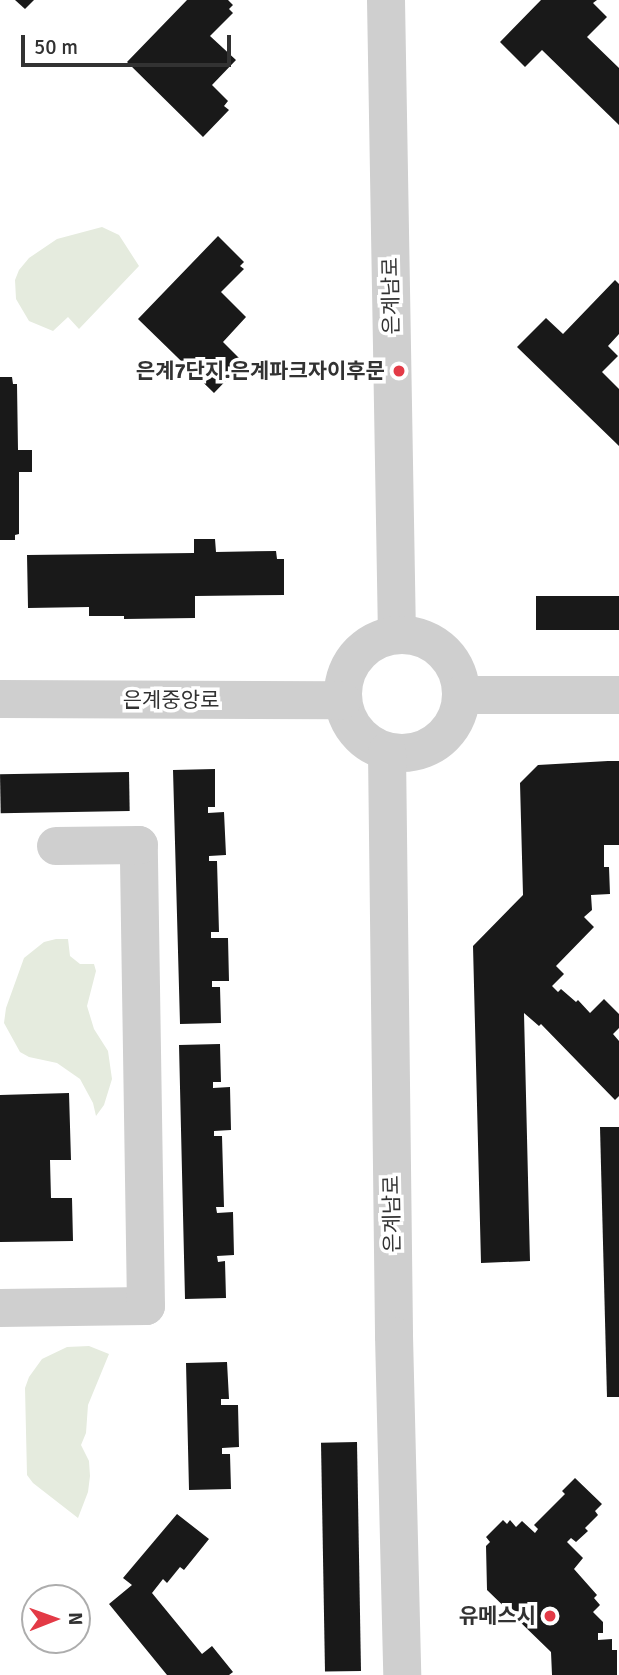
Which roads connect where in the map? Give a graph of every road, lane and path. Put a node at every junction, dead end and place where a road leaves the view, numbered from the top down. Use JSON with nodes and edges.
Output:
{"nodes":[{"id":1,"x":386,"y":0,"type":"edge"},
{"id":2,"x":397,"y":635,"type":"junction"},
{"id":3,"x":461,"y":695,"type":"junction"},
{"id":4,"x":619,"y":695,"type":"edge"},
{"id":5,"x":0,"y":699,"type":"edge"},
{"id":6,"x":342,"y":700,"type":"junction"},
{"id":7,"x":387,"y":752,"type":"junction"},
{"id":8,"x":56,"y":846,"type":"dead end"},
{"id":9,"x":0,"y":1308,"type":"edge"},
{"id":10,"x":402,"y":1675,"type":"edge"}],
"edges":[{"from":1,"to":2,"type":"street","name":"은계남로"},
{"from":2,"to":3,"type":"street"},
{"from":2,"to":6,"type":"street"},
{"from":3,"to":4,"type":"street"},
{"from":3,"to":7,"type":"street"},
{"from":5,"to":6,"type":"street","name":"은계중앙로"},
{"from":6,"to":7,"type":"street"},
{"from":7,"to":10,"type":"street","name":"은계남로"},
{"from":8,"to":9,"type":"street"}]}
